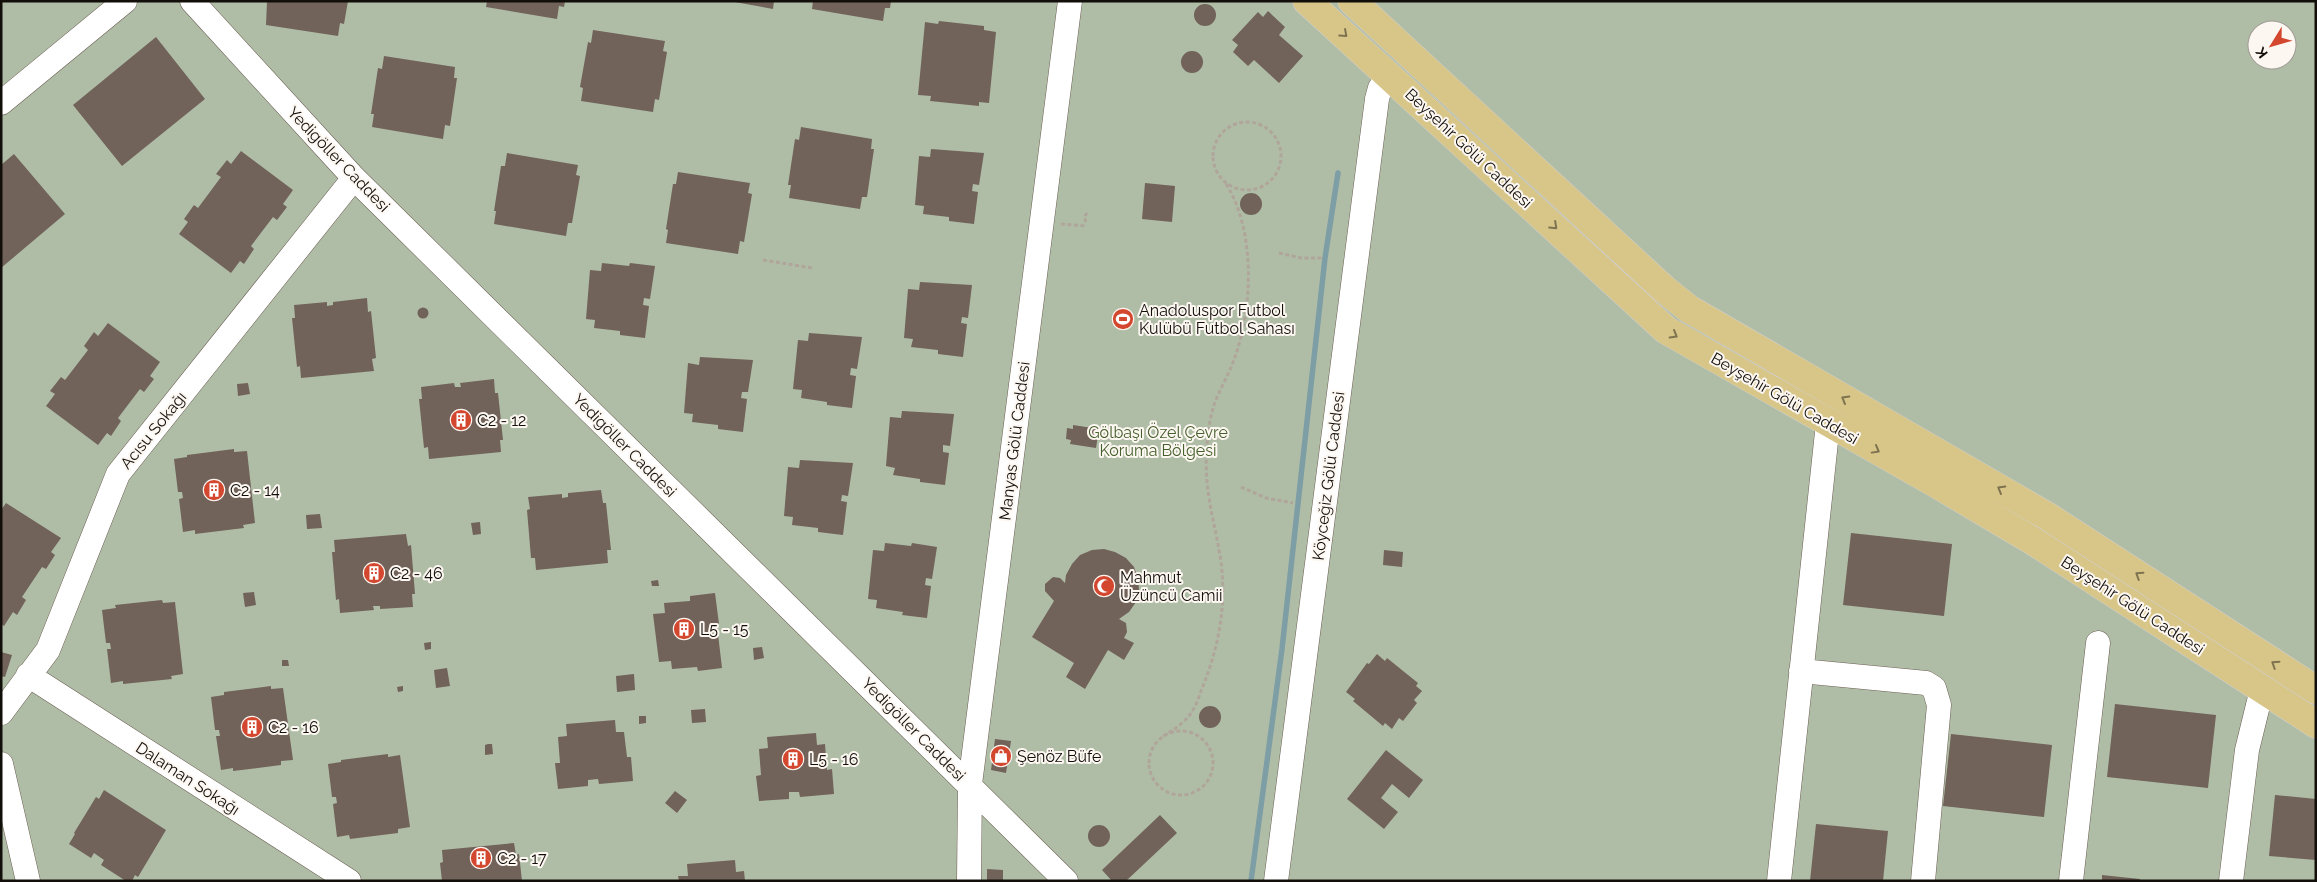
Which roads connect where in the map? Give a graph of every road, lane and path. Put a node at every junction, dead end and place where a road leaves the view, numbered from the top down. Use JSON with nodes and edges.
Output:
{"nodes":[{"id":1,"x":125,"y":1,"type":"edge"},
{"id":2,"x":192,"y":1,"type":"edge"},
{"id":3,"x":1070,"y":1,"type":"edge"},
{"id":4,"x":1307,"y":1,"type":"edge"},
{"id":5,"x":1352,"y":1,"type":"edge"},
{"id":6,"x":1386,"y":31,"type":"junction"},
{"id":7,"x":1367,"y":54,"type":"junction"},
{"id":8,"x":1426,"y":69,"type":"junction"},
{"id":9,"x":1398,"y":82,"type":"junction"},
{"id":10,"x":1,"y":104,"type":"edge"},
{"id":11,"x":354,"y":178,"type":"junction"},
{"id":12,"x":1224,"y":181,"type":"junction"},
{"id":13,"x":1088,"y":212,"type":"dead end"},
{"id":14,"x":1058,"y":223,"type":"dead end"},
{"id":15,"x":1279,"y":253,"type":"dead end"},
{"id":16,"x":1322,"y":258,"type":"dead end"},
{"id":17,"x":763,"y":260,"type":"dead end"},
{"id":18,"x":812,"y":268,"type":"dead end"},
{"id":19,"x":1828,"y":423,"type":"junction"},
{"id":20,"x":1241,"y":487,"type":"dead end"},
{"id":21,"x":1293,"y":503,"type":"dead end"},
{"id":22,"x":2098,"y":643,"type":"dead end"},
{"id":23,"x":1801,"y":671,"type":"junction"},
{"id":24,"x":28,"y":675,"type":"junction"},
{"id":25,"x":2262,"y":689,"type":"junction"},
{"id":26,"x":2316,"y":690,"type":"edge"},
{"id":27,"x":1,"y":713,"type":"edge"},
{"id":28,"x":2316,"y":724,"type":"edge"},
{"id":29,"x":1163,"y":736,"type":"junction"},
{"id":30,"x":1,"y":764,"type":"edge"},
{"id":31,"x":970,"y":784,"type":"junction"},
{"id":32,"x":28,"y":881,"type":"edge"},
{"id":33,"x":349,"y":881,"type":"edge"},
{"id":34,"x":969,"y":881,"type":"edge"},
{"id":35,"x":1066,"y":881,"type":"edge"},
{"id":36,"x":1276,"y":881,"type":"edge"},
{"id":37,"x":1779,"y":881,"type":"edge"},
{"id":38,"x":1923,"y":881,"type":"edge"},
{"id":39,"x":2071,"y":881,"type":"edge"},
{"id":40,"x":2231,"y":881,"type":"edge"}],
"edges":[{"from":1,"to":10,"type":"street"},
{"from":2,"to":11,"type":"street","name":"Yedigöller Caddesi"},
{"from":3,"to":31,"type":"street","name":"Manyas Gölü Caddesi"},
{"from":4,"to":7,"type":"main road","name":"Beyşehir Gölü Caddesi","one_way":true},
{"from":5,"to":6,"type":"main road"},
{"from":6,"to":7,"type":"main road"},
{"from":6,"to":8,"type":"main road"},
{"from":7,"to":9,"type":"main road","name":"Beyşehir Gölü Caddesi"},
{"from":8,"to":9,"type":"main road"},
{"from":26,"to":8,"type":"main road","one_way":true},
{"from":9,"to":19,"type":"main road","name":"Beyşehir Gölü Caddesi","one_way":true},
{"from":9,"to":36,"type":"street","name":"Köyceğiz Gölü Caddesi"},
{"from":11,"to":24,"type":"street","name":"Acısu Sokağı"},
{"from":11,"to":31,"type":"street","name":"Yedigöller Caddesi"},
{"from":12,"to":12,"type":"path"},
{"from":12,"to":29,"type":"path"},
{"from":13,"to":14,"type":"path"},
{"from":15,"to":16,"type":"path"},
{"from":17,"to":18,"type":"path"},
{"from":19,"to":23,"type":"street"},
{"from":19,"to":25,"type":"main road","name":"Beyşehir Gölü Caddesi","one_way":true},
{"from":20,"to":21,"type":"path"},
{"from":22,"to":39,"type":"street"},
{"from":23,"to":37,"type":"street"},
{"from":23,"to":38,"type":"street"},
{"from":24,"to":27,"type":"street","name":"Acısu Sokağı"},
{"from":24,"to":33,"type":"street","name":"Dalaman Sokağı"},
{"from":25,"to":28,"type":"main road","name":"Beyşehir Gölü Caddesi"},
{"from":25,"to":40,"type":"street"},
{"from":29,"to":29,"type":"path"},
{"from":30,"to":32,"type":"street"},
{"from":31,"to":34,"type":"street","name":"Manyas Gölü Caddesi"},
{"from":31,"to":35,"type":"street","name":"Yedigöller Caddesi"}]}
